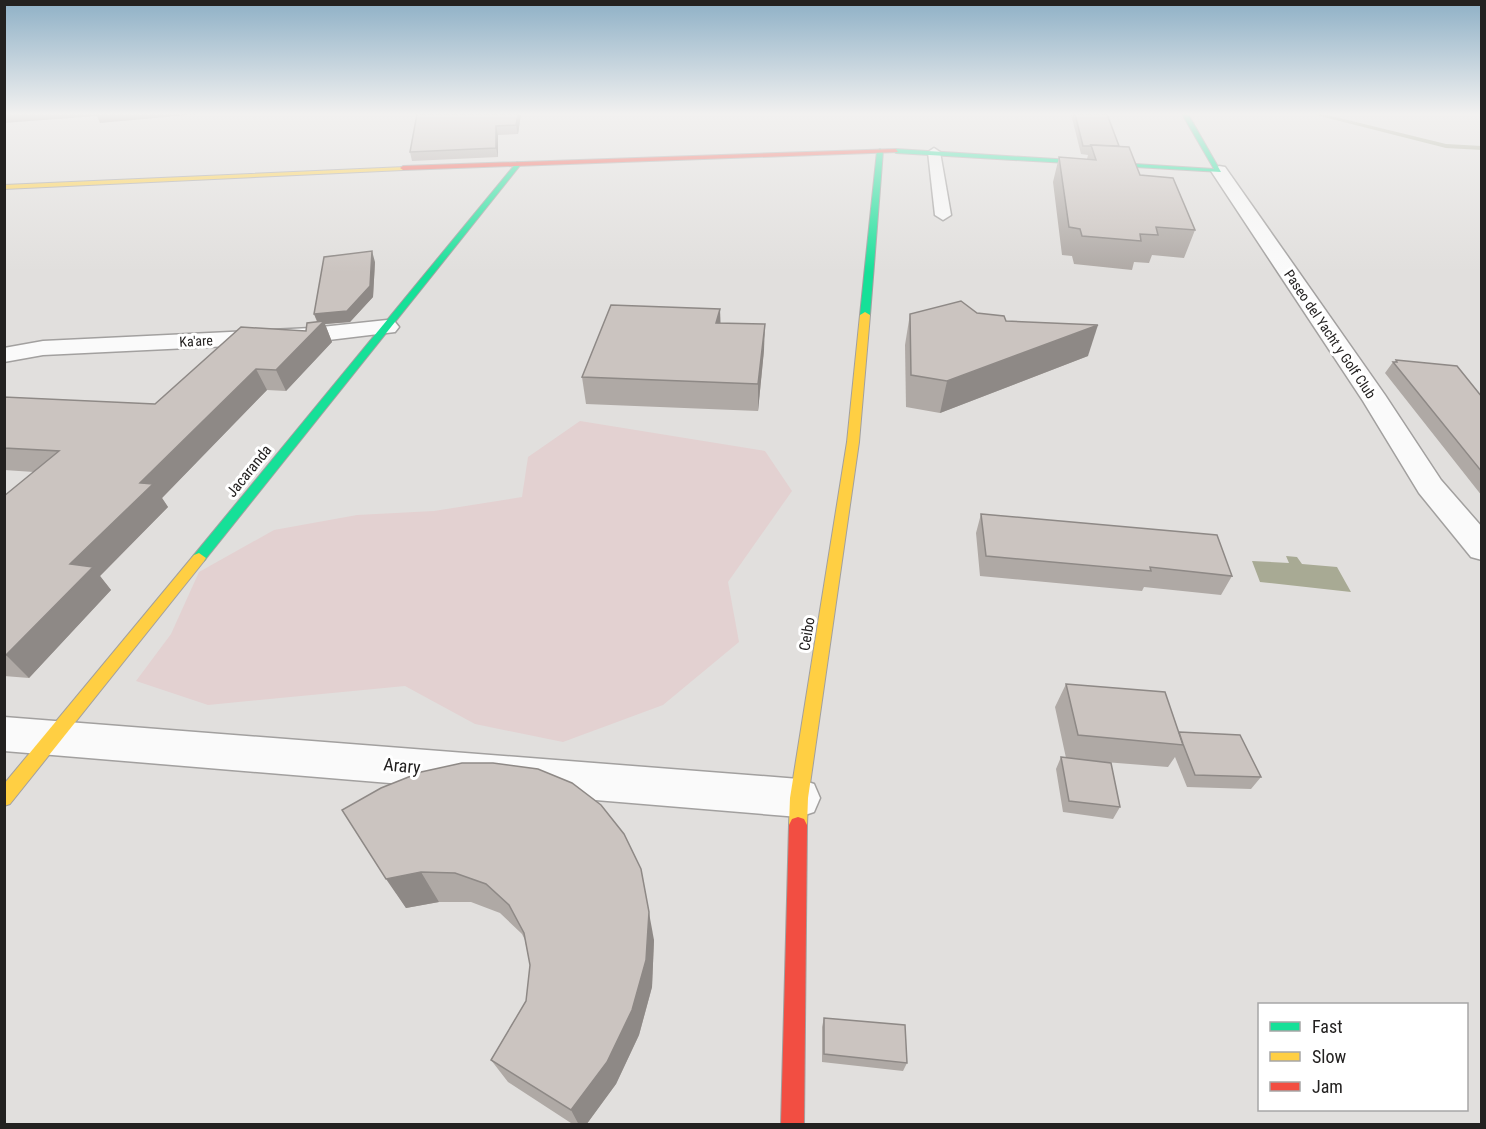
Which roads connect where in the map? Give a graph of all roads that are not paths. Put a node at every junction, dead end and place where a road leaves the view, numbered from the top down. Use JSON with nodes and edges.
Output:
{"nodes":[{"id":1,"x":440,"y":167,"type":"edge"},
{"id":2,"x":516,"y":167,"type":"edge"},
{"id":3,"x":879,"y":167,"type":"edge"},
{"id":4,"x":936,"y":167,"type":"edge"},
{"id":5,"x":1154,"y":167,"type":"edge"},
{"id":6,"x":1216,"y":167,"type":"edge"},
{"id":7,"x":1219,"y":171,"type":"junction"},
{"id":8,"x":4,"y":187,"type":"edge"},
{"id":9,"x":943,"y":215,"type":"dead end"},
{"id":10,"x":387,"y":327,"type":"junction"},
{"id":11,"x":4,"y":355,"type":"edge"},
{"id":12,"x":1482,"y":549,"type":"edge"},
{"id":13,"x":4,"y":734,"type":"edge"},
{"id":14,"x":54,"y":738,"type":"junction"},
{"id":15,"x":4,"y":798,"type":"edge"},
{"id":16,"x":799,"y":798,"type":"junction"},
{"id":17,"x":792,"y":1125,"type":"edge"}],
"edges":[{"from":1,"to":8,"type":"street"},
{"from":2,"to":10,"type":"street","name":"Jacaranda"},
{"from":3,"to":16,"type":"street","name":"Ceibo"},
{"from":4,"to":9,"type":"lane"},
{"from":5,"to":7,"type":"street"},
{"from":6,"to":7,"type":"street","name":"Paseo del Yacht y Golf Club"},
{"from":7,"to":12,"type":"street","name":"Paseo del Yacht y Golf Club"},
{"from":10,"to":11,"type":"street","name":"Ka'are"},
{"from":10,"to":14,"type":"street","name":"Jacaranda"},
{"from":13,"to":14,"type":"street","name":"Arary"},
{"from":14,"to":15,"type":"street","name":"Jacaranda"},
{"from":14,"to":16,"type":"street","name":"Arary"},
{"from":16,"to":17,"type":"street","name":"Ceibo"}]}
